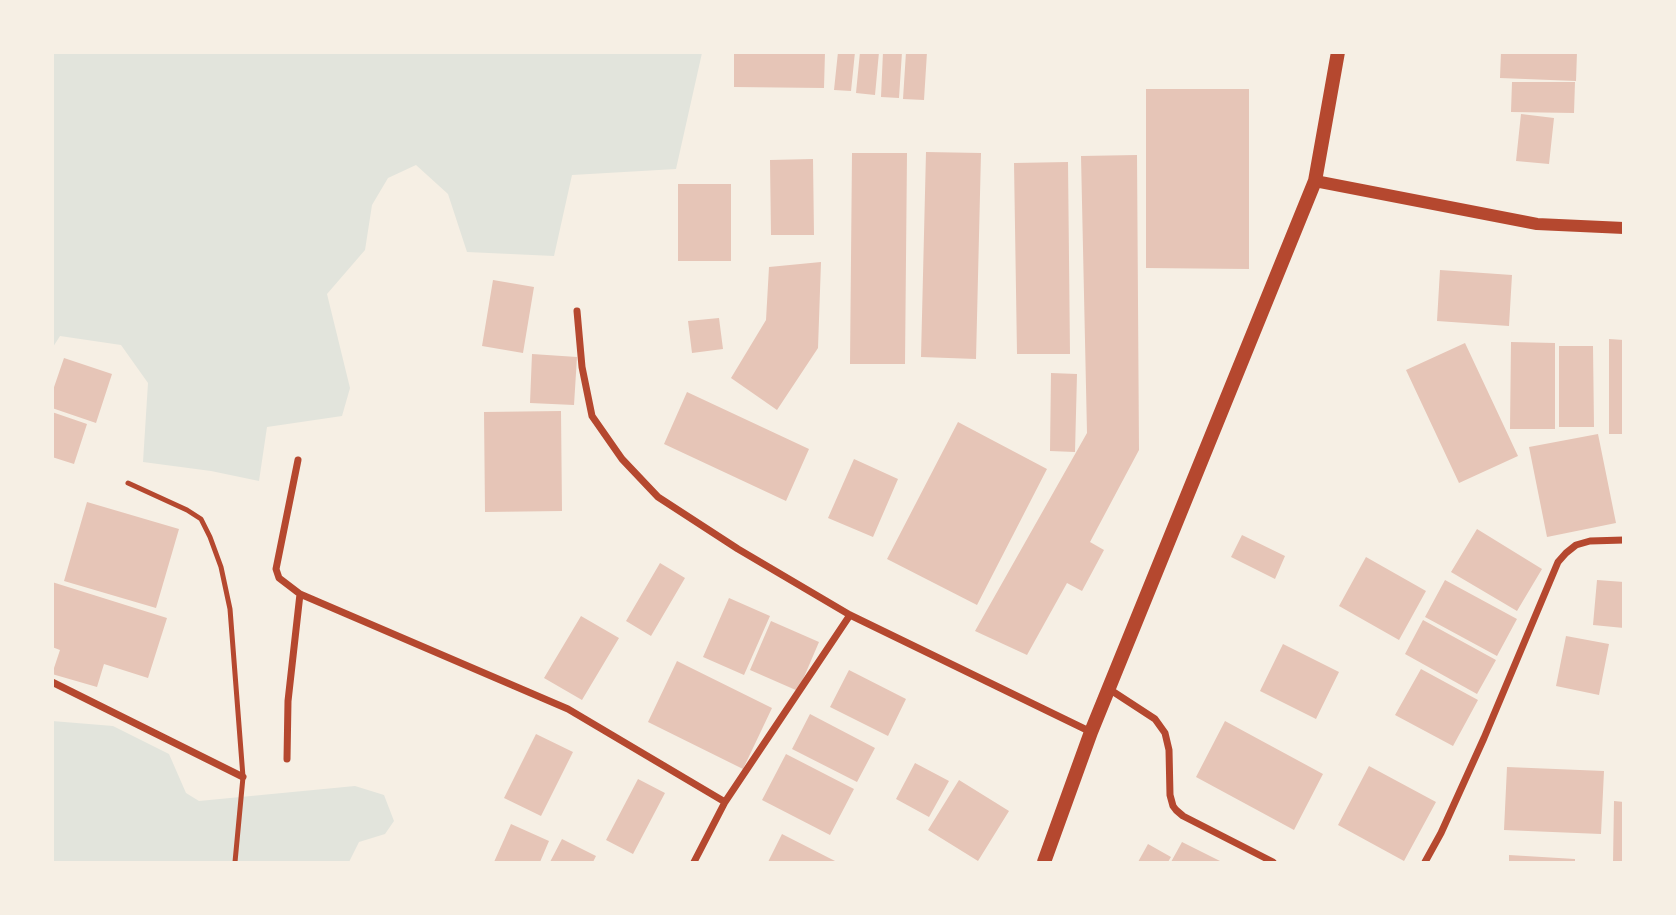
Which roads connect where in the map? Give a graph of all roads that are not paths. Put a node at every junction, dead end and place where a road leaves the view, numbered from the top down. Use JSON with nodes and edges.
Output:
{"nodes":[{"id":1,"x":1338,"y":52,"type":"edge"},
{"id":2,"x":1315,"y":181,"type":"junction"},
{"id":3,"x":1623,"y":228,"type":"edge"},
{"id":4,"x":577,"y":311,"type":"dead end"},
{"id":5,"x":298,"y":460,"type":"dead end"},
{"id":6,"x":128,"y":483,"type":"dead end"},
{"id":7,"x":1623,"y":540,"type":"edge"},
{"id":8,"x":300,"y":594,"type":"junction"},
{"id":9,"x":850,"y":615,"type":"junction"},
{"id":10,"x":52,"y":682,"type":"edge"},
{"id":11,"x":1109,"y":689,"type":"junction"},
{"id":12,"x":1091,"y":733,"type":"junction"},
{"id":13,"x":287,"y":759,"type":"dead end"},
{"id":14,"x":243,"y":777,"type":"junction"},
{"id":15,"x":725,"y":802,"type":"junction"},
{"id":16,"x":235,"y":863,"type":"edge"},
{"id":17,"x":694,"y":863,"type":"edge"},
{"id":18,"x":1044,"y":863,"type":"edge"},
{"id":19,"x":1273,"y":863,"type":"edge"},
{"id":20,"x":1425,"y":863,"type":"edge"}],
"edges":[{"from":1,"to":2,"type":"main road"},
{"from":2,"to":3,"type":"street"},
{"from":2,"to":11,"type":"main road"},
{"from":4,"to":9,"type":"street"},
{"from":5,"to":8,"type":"street"},
{"from":6,"to":14,"type":"lane"},
{"from":7,"to":20,"type":"street"},
{"from":8,"to":13,"type":"street"},
{"from":8,"to":15,"type":"street"},
{"from":9,"to":12,"type":"street"},
{"from":9,"to":15,"type":"street"},
{"from":10,"to":14,"type":"street"},
{"from":11,"to":12,"type":"main road"},
{"from":11,"to":19,"type":"street"},
{"from":12,"to":18,"type":"main road"},
{"from":14,"to":16,"type":"lane"},
{"from":15,"to":17,"type":"street"}]}
